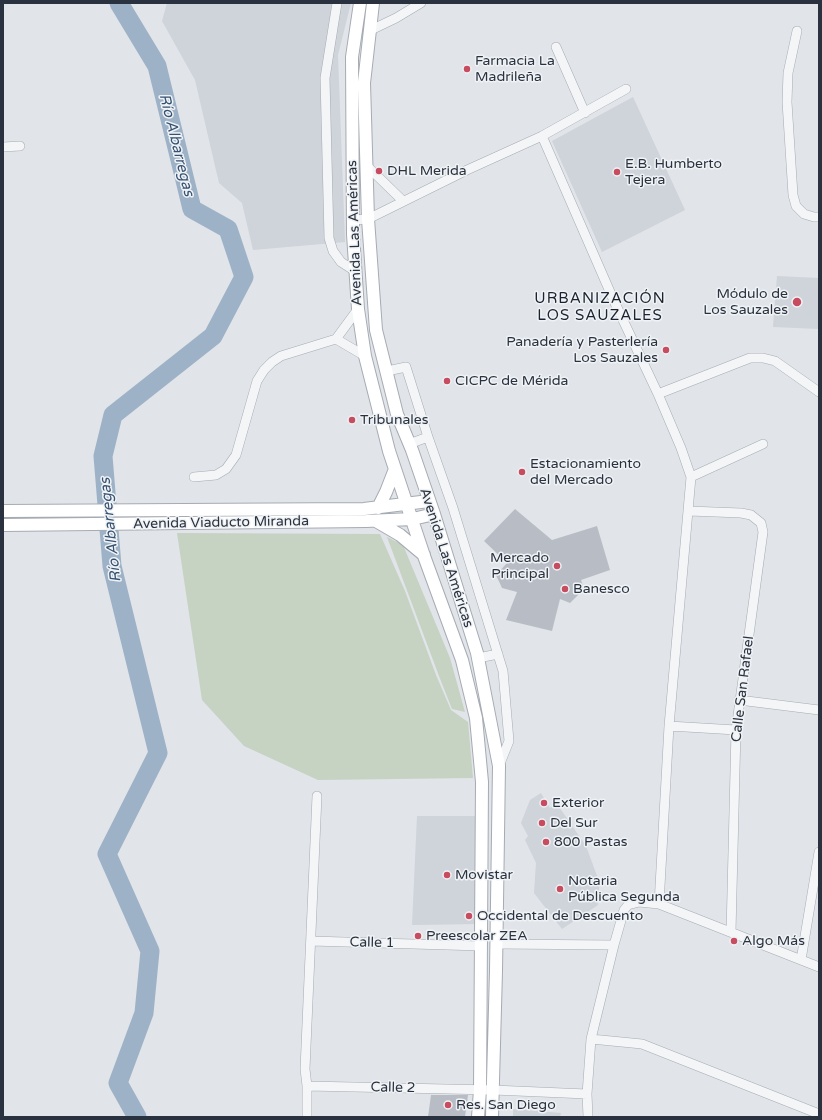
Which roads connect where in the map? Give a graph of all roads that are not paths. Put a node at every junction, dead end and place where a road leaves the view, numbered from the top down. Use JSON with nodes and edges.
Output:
{"nodes":[{"id":1,"x":337,"y":3,"type":"edge"},
{"id":2,"x":360,"y":3,"type":"edge"},
{"id":3,"x":374,"y":3,"type":"edge"},
{"id":4,"x":421,"y":3,"type":"edge"},
{"id":5,"x":371,"y":30,"type":"junction"},
{"id":6,"x":797,"y":31,"type":"dead end"},
{"id":7,"x":556,"y":47,"type":"dead end"},
{"id":8,"x":626,"y":89,"type":"dead end"},
{"id":9,"x":585,"y":113,"type":"junction"},
{"id":10,"x":542,"y":136,"type":"junction"},
{"id":11,"x":20,"y":146,"type":"dead end"},
{"id":12,"x":3,"y":147,"type":"edge"},
{"id":13,"x":367,"y":166,"type":"junction"},
{"id":14,"x":403,"y":202,"type":"junction"},
{"id":15,"x":819,"y":217,"type":"edge"},
{"id":16,"x":368,"y":219,"type":"junction"},
{"id":17,"x":353,"y":220,"type":"junction"},
{"id":18,"x":355,"y":271,"type":"junction"},
{"id":19,"x":358,"y":309,"type":"junction"},
{"id":20,"x":336,"y":339,"type":"junction"},
{"id":21,"x":365,"y":356,"type":"junction"},
{"id":22,"x":387,"y":371,"type":"junction"},
{"id":23,"x":819,"y":392,"type":"edge"},
{"id":24,"x":658,"y":394,"type":"junction"},
{"id":25,"x":428,"y":437,"type":"junction"},
{"id":26,"x":409,"y":444,"type":"junction"},
{"id":27,"x":763,"y":444,"type":"dead end"},
{"id":28,"x":395,"y":469,"type":"junction"},
{"id":29,"x":194,"y":477,"type":"dead end"},
{"id":30,"x":691,"y":477,"type":"junction"},
{"id":31,"x":429,"y":501,"type":"junction"},
{"id":32,"x":407,"y":505,"type":"junction"},
{"id":33,"x":378,"y":508,"type":"junction"},
{"id":34,"x":3,"y":511,"type":"edge"},
{"id":35,"x":689,"y":511,"type":"junction"},
{"id":36,"x":434,"y":514,"type":"junction"},
{"id":37,"x":368,"y":517,"type":"junction"},
{"id":38,"x":413,"y":519,"type":"junction"},
{"id":39,"x":3,"y":525,"type":"edge"},
{"id":40,"x":424,"y":556,"type":"junction"},
{"id":41,"x":498,"y":654,"type":"junction"},
{"id":42,"x":478,"y":658,"type":"junction"},
{"id":43,"x":739,"y":700,"type":"junction"},
{"id":44,"x":819,"y":710,"type":"edge"},
{"id":45,"x":669,"y":726,"type":"junction"},
{"id":46,"x":736,"y":730,"type":"junction"},
{"id":47,"x":499,"y":766,"type":"junction"},
{"id":48,"x":316,"y":796,"type":"dead end"},
{"id":49,"x":819,"y":852,"type":"edge"},
{"id":50,"x":659,"y":904,"type":"junction"},
{"id":51,"x":731,"y":932,"type":"junction"},
{"id":52,"x":311,"y":941,"type":"junction"},
{"id":53,"x":497,"y":944,"type":"junction"},
{"id":54,"x":614,"y":945,"type":"junction"},
{"id":55,"x":481,"y":946,"type":"junction"},
{"id":56,"x":800,"y":960,"type":"junction"},
{"id":57,"x":819,"y":967,"type":"edge"},
{"id":58,"x":591,"y":1039,"type":"junction"},
{"id":59,"x":307,"y":1086,"type":"junction"},
{"id":60,"x":480,"y":1090,"type":"junction"},
{"id":61,"x":493,"y":1090,"type":"junction"},
{"id":62,"x":587,"y":1094,"type":"junction"},
{"id":63,"x":819,"y":1114,"type":"edge"},
{"id":64,"x":307,"y":1117,"type":"edge"},
{"id":65,"x":478,"y":1117,"type":"edge"},
{"id":66,"x":492,"y":1117,"type":"edge"},
{"id":67,"x":588,"y":1117,"type":"edge"}],
"edges":[{"from":1,"to":18,"type":"street"},
{"from":2,"to":17,"type":"street","name":"Avenida Las Américas"},
{"from":3,"to":5,"type":"street","name":"Avenida Las Américas"},
{"from":4,"to":5,"type":"street"},
{"from":5,"to":13,"type":"street","name":"Avenida Las Américas"},
{"from":6,"to":15,"type":"street"},
{"from":7,"to":9,"type":"street"},
{"from":8,"to":9,"type":"street"},
{"from":9,"to":10,"type":"street"},
{"from":10,"to":14,"type":"street"},
{"from":10,"to":24,"type":"street"},
{"from":11,"to":12,"type":"street"},
{"from":13,"to":14,"type":"street"},
{"from":13,"to":16,"type":"street","name":"Avenida Las Américas"},
{"from":14,"to":16,"type":"street"},
{"from":16,"to":17,"type":"street"},
{"from":16,"to":22,"type":"street","name":"Avenida Las Américas"},
{"from":17,"to":18,"type":"street","name":"Avenida Las Américas"},
{"from":18,"to":19,"type":"street","name":"Avenida Las Américas"},
{"from":19,"to":20,"type":"street"},
{"from":19,"to":21,"type":"street","name":"Avenida Las Américas"},
{"from":20,"to":21,"type":"street"},
{"from":20,"to":29,"type":"street"},
{"from":21,"to":28,"type":"street","name":"Avenida Las Américas"},
{"from":22,"to":25,"type":"street"},
{"from":22,"to":26,"type":"street","name":"Avenida Las Américas"},
{"from":23,"to":24,"type":"street"},
{"from":24,"to":30,"type":"street"},
{"from":25,"to":26,"type":"street"},
{"from":25,"to":41,"type":"street"},
{"from":26,"to":31,"type":"street","name":"Avenida Las Américas"},
{"from":27,"to":30,"type":"street"},
{"from":28,"to":32,"type":"street","name":"Avenida Las Américas"},
{"from":28,"to":33,"type":"street"},
{"from":30,"to":35,"type":"street"},
{"from":31,"to":32,"type":"street"},
{"from":31,"to":36,"type":"street","name":"Avenida Las Américas"},
{"from":32,"to":33,"type":"street"},
{"from":32,"to":38,"type":"street","name":"Avenida Las Américas"},
{"from":33,"to":37,"type":"street"},
{"from":34,"to":37,"type":"street","name":"Avenida Viaducto Miranda"},
{"from":35,"to":43,"type":"street","name":"Calle San Rafael"},
{"from":35,"to":45,"type":"street"},
{"from":36,"to":38,"type":"street"},
{"from":36,"to":42,"type":"street","name":"Avenida Las Américas"},
{"from":37,"to":38,"type":"street"},
{"from":37,"to":39,"type":"street","name":"Avenida Viaducto Miranda"},
{"from":37,"to":40,"type":"street"},
{"from":38,"to":40,"type":"street","name":"Avenida Las Américas"},
{"from":40,"to":55,"type":"street","name":"Avenida Las Américas"},
{"from":41,"to":42,"type":"street"},
{"from":41,"to":47,"type":"street"},
{"from":42,"to":47,"type":"street","name":"Avenida Las Américas"},
{"from":43,"to":44,"type":"street"},
{"from":43,"to":46,"type":"street","name":"Calle San Rafael"},
{"from":45,"to":46,"type":"street"},
{"from":45,"to":50,"type":"street"},
{"from":46,"to":51,"type":"street","name":"Calle San Rafael"},
{"from":47,"to":53,"type":"street","name":"Avenida Las Américas"},
{"from":48,"to":52,"type":"street"},
{"from":49,"to":56,"type":"street"},
{"from":50,"to":51,"type":"street"},
{"from":50,"to":54,"type":"street"},
{"from":51,"to":56,"type":"street"},
{"from":52,"to":55,"type":"street","name":"Calle 1"},
{"from":52,"to":59,"type":"street"},
{"from":53,"to":54,"type":"street"},
{"from":53,"to":61,"type":"street","name":"Avenida Las Américas"},
{"from":54,"to":58,"type":"street"},
{"from":55,"to":60,"type":"street","name":"Avenida Las Américas"},
{"from":56,"to":57,"type":"street"},
{"from":58,"to":62,"type":"street"},
{"from":58,"to":63,"type":"street"},
{"from":59,"to":60,"type":"street","name":"Calle 2"},
{"from":59,"to":64,"type":"street"},
{"from":60,"to":61,"type":"street","name":"Calle 2"},
{"from":60,"to":65,"type":"street","name":"Avenida Las Américas"},
{"from":61,"to":62,"type":"street","name":"Calle 2"},
{"from":61,"to":66,"type":"street","name":"Avenida Las Américas"},
{"from":62,"to":67,"type":"street"}]}
